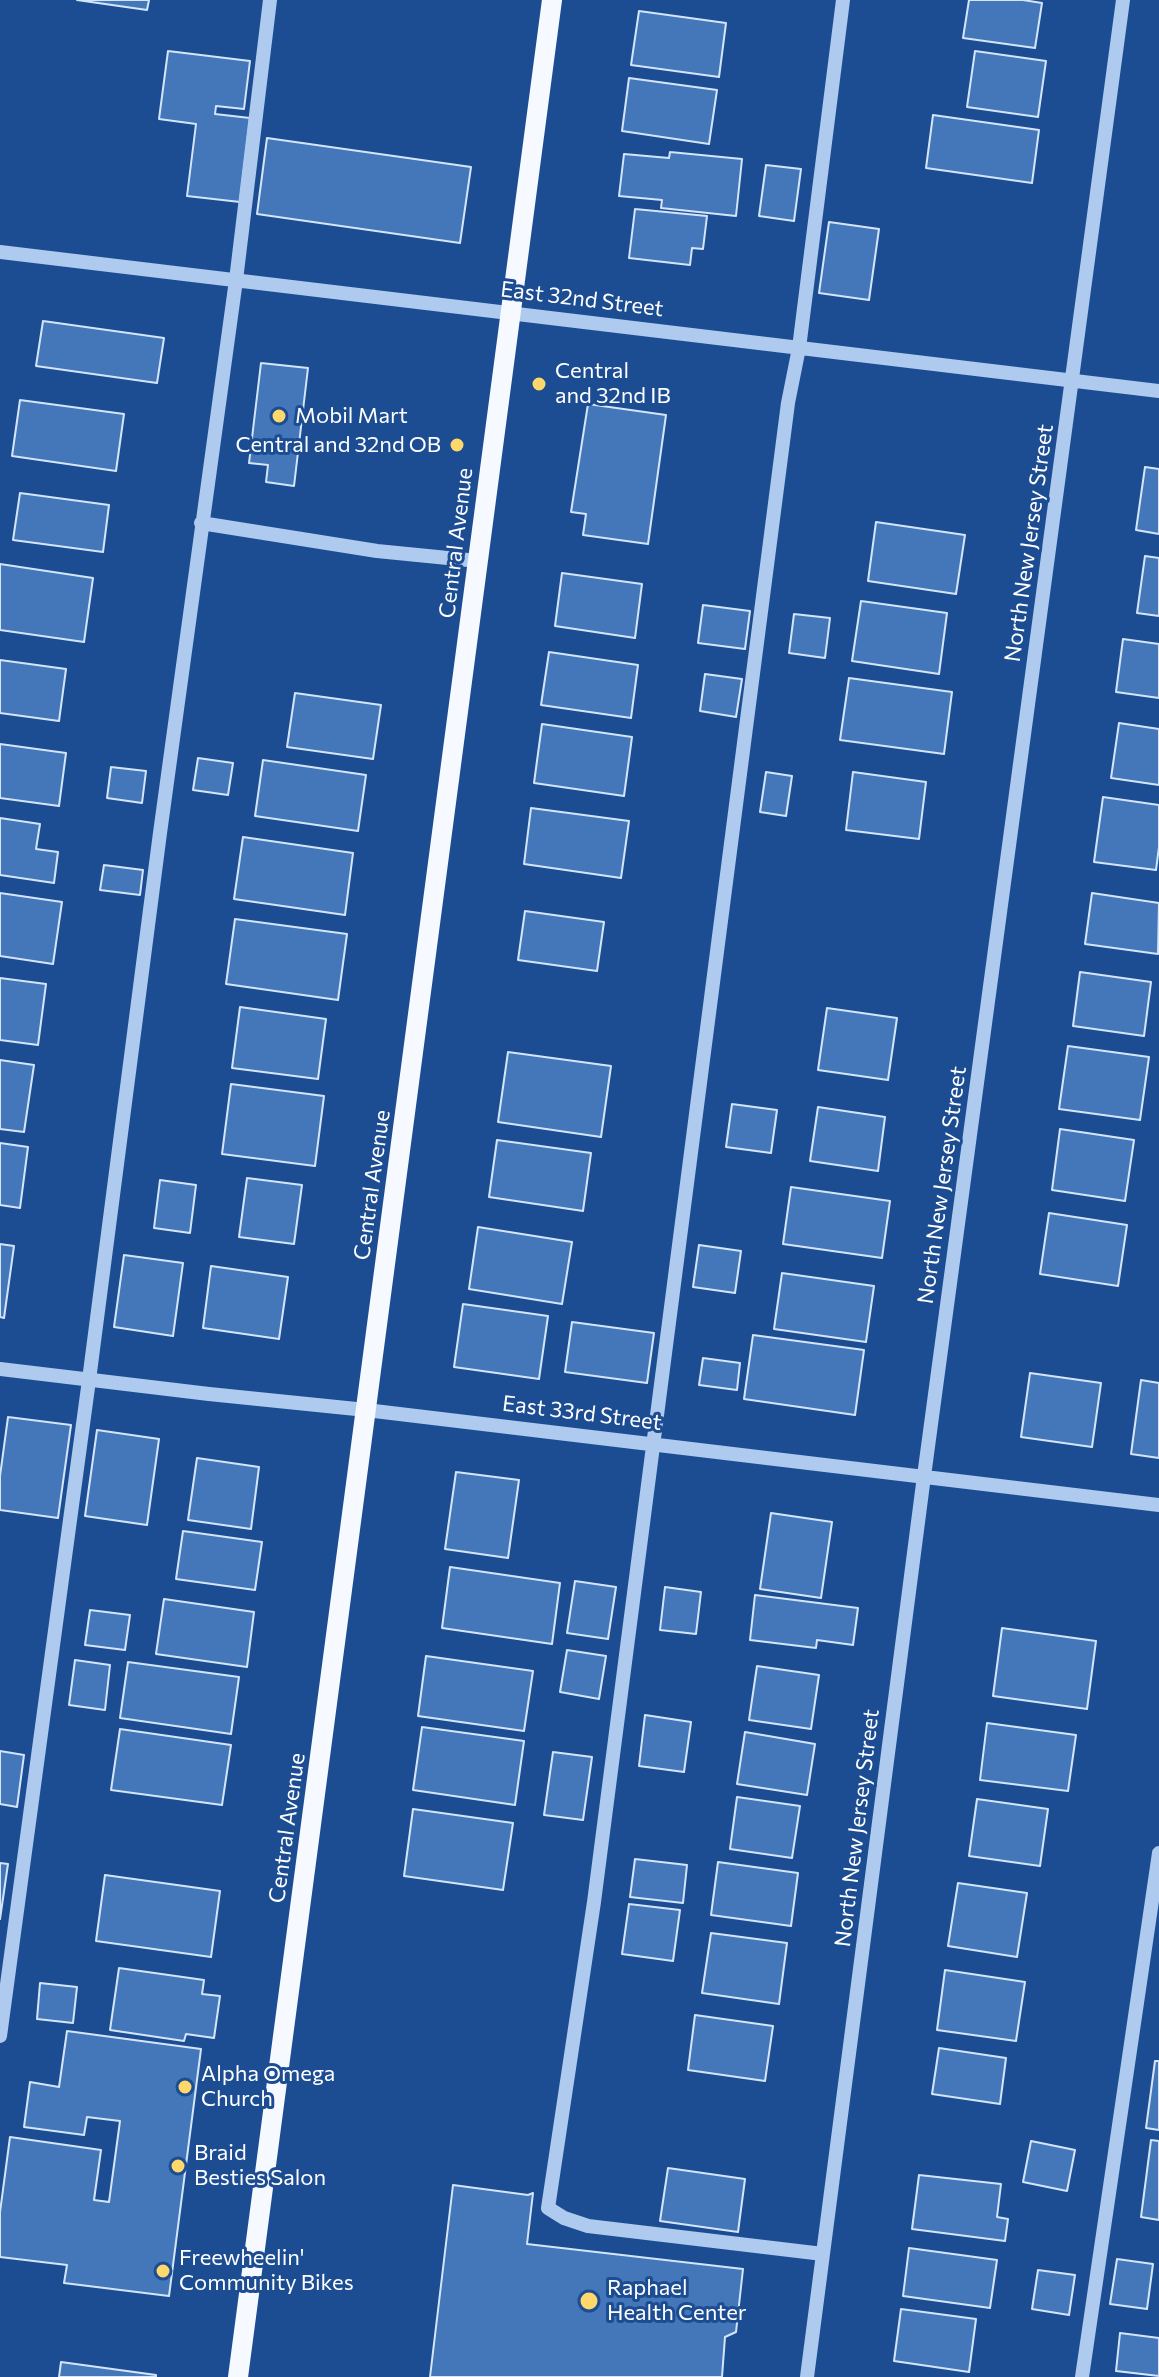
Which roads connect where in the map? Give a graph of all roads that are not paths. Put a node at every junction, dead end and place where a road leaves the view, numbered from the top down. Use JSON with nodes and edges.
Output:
{"nodes":[{"id":1,"x":270,"y":0,"type":"edge"},
{"id":2,"x":552,"y":0,"type":"edge"},
{"id":3,"x":843,"y":0,"type":"edge"},
{"id":4,"x":1123,"y":0,"type":"edge"},
{"id":5,"x":0,"y":252,"type":"edge"},
{"id":6,"x":236,"y":280,"type":"junction"},
{"id":7,"x":511,"y":313,"type":"junction"},
{"id":8,"x":799,"y":348,"type":"junction"},
{"id":9,"x":1073,"y":381,"type":"junction"},
{"id":10,"x":1159,"y":391,"type":"edge"},
{"id":11,"x":201,"y":523,"type":"junction"},
{"id":12,"x":478,"y":561,"type":"junction"},
{"id":13,"x":0,"y":1369,"type":"edge"},
{"id":14,"x":89,"y":1380,"type":"junction"},
{"id":15,"x":366,"y":1410,"type":"junction"},
{"id":16,"x":653,"y":1444,"type":"junction"},
{"id":17,"x":924,"y":1476,"type":"junction"},
{"id":18,"x":1159,"y":1505,"type":"edge"},
{"id":19,"x":1159,"y":1853,"type":"edge"},
{"id":20,"x":0,"y":2036,"type":"edge"},
{"id":21,"x":823,"y":2254,"type":"junction"},
{"id":22,"x":238,"y":2377,"type":"edge"},
{"id":23,"x":807,"y":2377,"type":"edge"},
{"id":24,"x":1082,"y":2377,"type":"edge"}],
"edges":[{"from":1,"to":6,"type":"street"},
{"from":2,"to":7,"type":"main road","name":"Central Avenue"},
{"from":3,"to":8,"type":"street"},
{"from":4,"to":9,"type":"street","name":"North New Jersey Street"},
{"from":5,"to":6,"type":"street","name":"East 32nd Street"},
{"from":6,"to":7,"type":"street","name":"East 32nd Street"},
{"from":6,"to":11,"type":"street"},
{"from":7,"to":8,"type":"street","name":"East 32nd Street"},
{"from":7,"to":12,"type":"main road","name":"Central Avenue"},
{"from":8,"to":9,"type":"street","name":"East 32nd Street"},
{"from":8,"to":16,"type":"street"},
{"from":9,"to":10,"type":"street","name":"East 32nd Street"},
{"from":9,"to":17,"type":"street","name":"North New Jersey Street"},
{"from":11,"to":12,"type":"street"},
{"from":11,"to":14,"type":"street"},
{"from":12,"to":15,"type":"main road","name":"Central Avenue"},
{"from":13,"to":14,"type":"street","name":"East 33rd Street"},
{"from":14,"to":15,"type":"street","name":"East 33rd Street"},
{"from":14,"to":20,"type":"street"},
{"from":15,"to":16,"type":"street","name":"East 33rd Street"},
{"from":15,"to":22,"type":"main road","name":"Central Avenue"},
{"from":16,"to":17,"type":"street","name":"East 33rd Street"},
{"from":16,"to":21,"type":"street"},
{"from":17,"to":18,"type":"street","name":"East 33rd Street"},
{"from":17,"to":21,"type":"street","name":"North New Jersey Street"},
{"from":19,"to":24,"type":"street"},
{"from":21,"to":23,"type":"street","name":"North New Jersey Street"}]}
